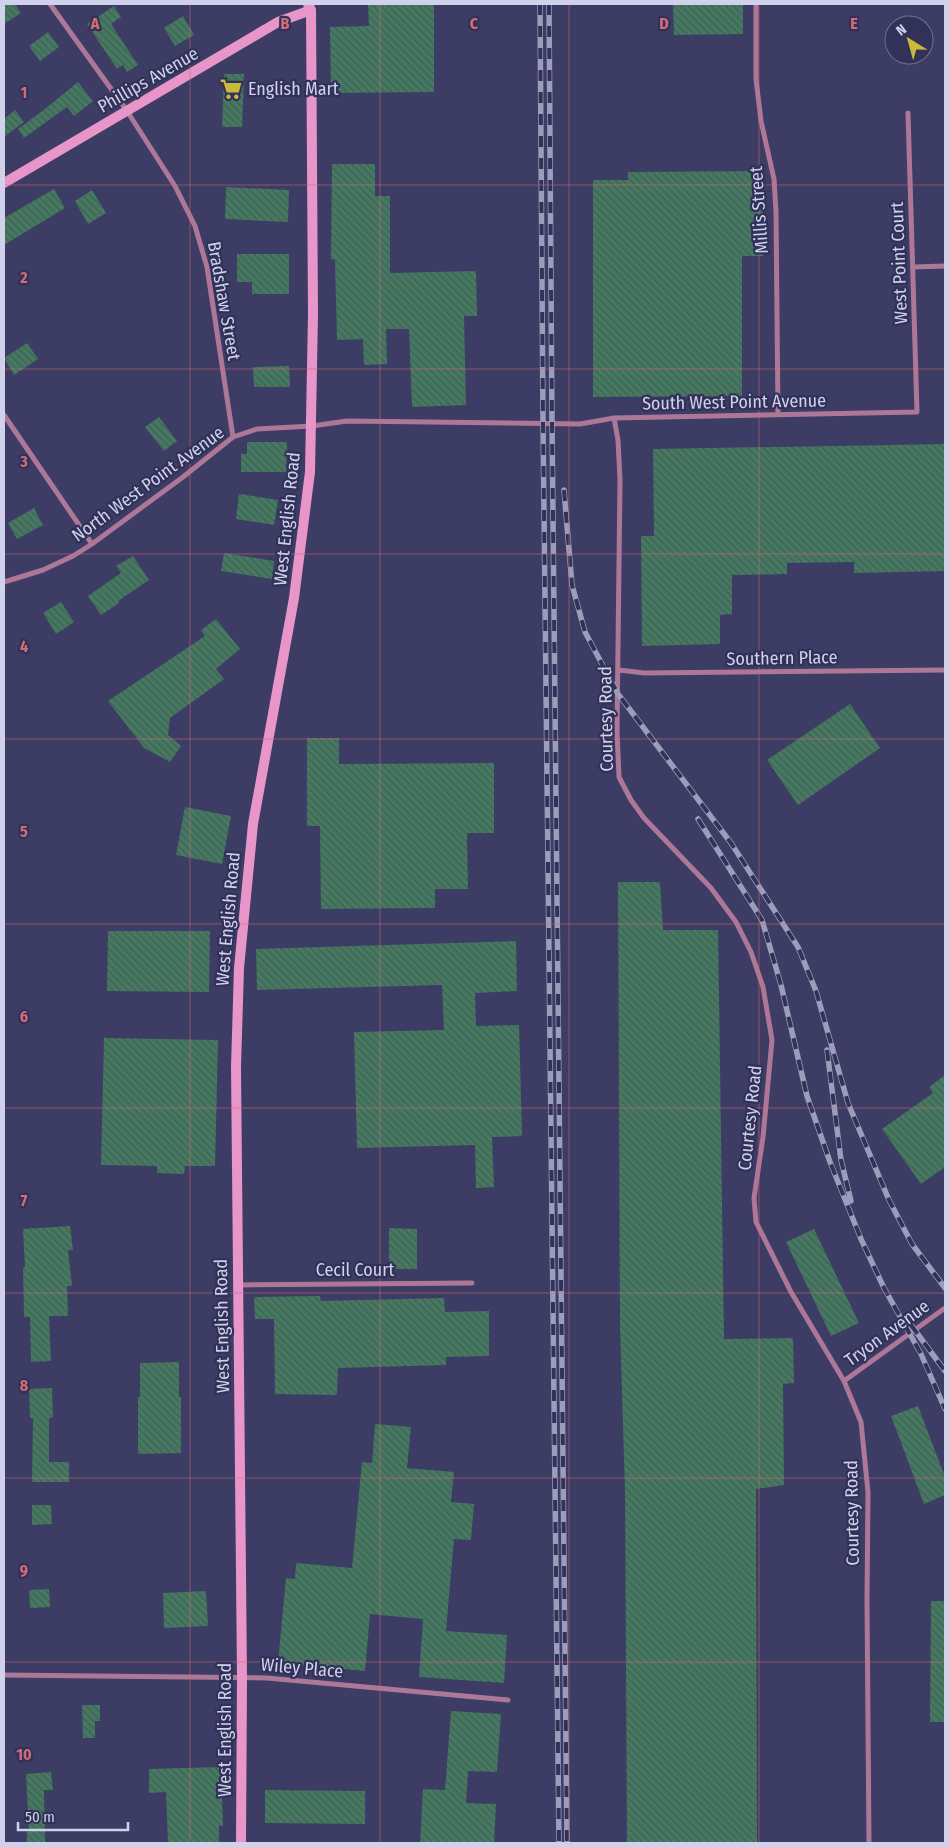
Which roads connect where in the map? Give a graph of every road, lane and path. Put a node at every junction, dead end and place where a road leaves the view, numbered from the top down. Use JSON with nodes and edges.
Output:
{"nodes":[{"id":1,"x":50,"y":4,"type":"edge"},
{"id":2,"x":756,"y":4,"type":"edge"},
{"id":3,"x":311,"y":6,"type":"edge"},
{"id":4,"x":127,"y":111,"type":"junction"},
{"id":5,"x":908,"y":114,"type":"dead end"},
{"id":6,"x":4,"y":183,"type":"edge"},
{"id":7,"x":945,"y":266,"type":"edge"},
{"id":8,"x":913,"y":267,"type":"junction"},
{"id":9,"x":917,"y":412,"type":"joint"},
{"id":10,"x":778,"y":414,"type":"junction"},
{"id":11,"x":4,"y":415,"type":"edge"},
{"id":12,"x":614,"y":418,"type":"junction"},
{"id":13,"x":552,"y":423,"type":"joint"},
{"id":14,"x":312,"y":426,"type":"junction"},
{"id":15,"x":233,"y":437,"type":"junction"},
{"id":16,"x":92,"y":544,"type":"junction"},
{"id":17,"x":4,"y":582,"type":"edge"},
{"id":18,"x":619,"y":670,"type":"junction"},
{"id":19,"x":945,"y":670,"type":"edge"},
{"id":20,"x":472,"y":1283,"type":"dead end"},
{"id":21,"x":238,"y":1285,"type":"junction"},
{"id":22,"x":945,"y":1308,"type":"edge"},
{"id":23,"x":844,"y":1381,"type":"junction"},
{"id":24,"x":4,"y":1675,"type":"edge"},
{"id":25,"x":242,"y":1677,"type":"junction"},
{"id":26,"x":508,"y":1700,"type":"dead end"},
{"id":27,"x":241,"y":1843,"type":"edge"},
{"id":28,"x":869,"y":1843,"type":"edge"}],
"edges":[{"from":1,"to":4,"type":"street","name":"Bradshaw Street"},
{"from":2,"to":10,"type":"street","name":"Millis Street"},
{"from":3,"to":4,"type":"main road","name":"Phillips Avenue"},
{"from":3,"to":14,"type":"main road","name":"West English Road"},
{"from":4,"to":6,"type":"main road","name":"Phillips Avenue"},
{"from":4,"to":15,"type":"street","name":"Bradshaw Street"},
{"from":5,"to":8,"type":"street","name":"West Point Court"},
{"from":7,"to":8,"type":"street"},
{"from":8,"to":9,"type":"street","name":"West Point Court"},
{"from":9,"to":10,"type":"street","name":"South West Point Avenue"},
{"from":10,"to":12,"type":"street","name":"South West Point Avenue"},
{"from":11,"to":16,"type":"street"},
{"from":12,"to":13,"type":"street","name":"South West Point Avenue"},
{"from":12,"to":18,"type":"street","name":"Courtesy Road"},
{"from":13,"to":14,"type":"street","name":"North West Point Avenue"},
{"from":14,"to":15,"type":"street","name":"North West Point Avenue"},
{"from":14,"to":21,"type":"main road","name":"West English Road"},
{"from":15,"to":16,"type":"street","name":"North West Point Avenue"},
{"from":16,"to":17,"type":"street","name":"North West Point Avenue"},
{"from":18,"to":19,"type":"street","name":"Southern Place"},
{"from":18,"to":23,"type":"street","name":"Courtesy Road"},
{"from":20,"to":21,"type":"street","name":"Cecil Court"},
{"from":21,"to":25,"type":"main road","name":"West English Road"},
{"from":22,"to":23,"type":"street","name":"Tryon Avenue"},
{"from":23,"to":28,"type":"street","name":"Courtesy Road"},
{"from":24,"to":25,"type":"street","name":"Wiley Place"},
{"from":25,"to":26,"type":"street","name":"Wiley Place"},
{"from":25,"to":27,"type":"main road","name":"West English Road"}]}
